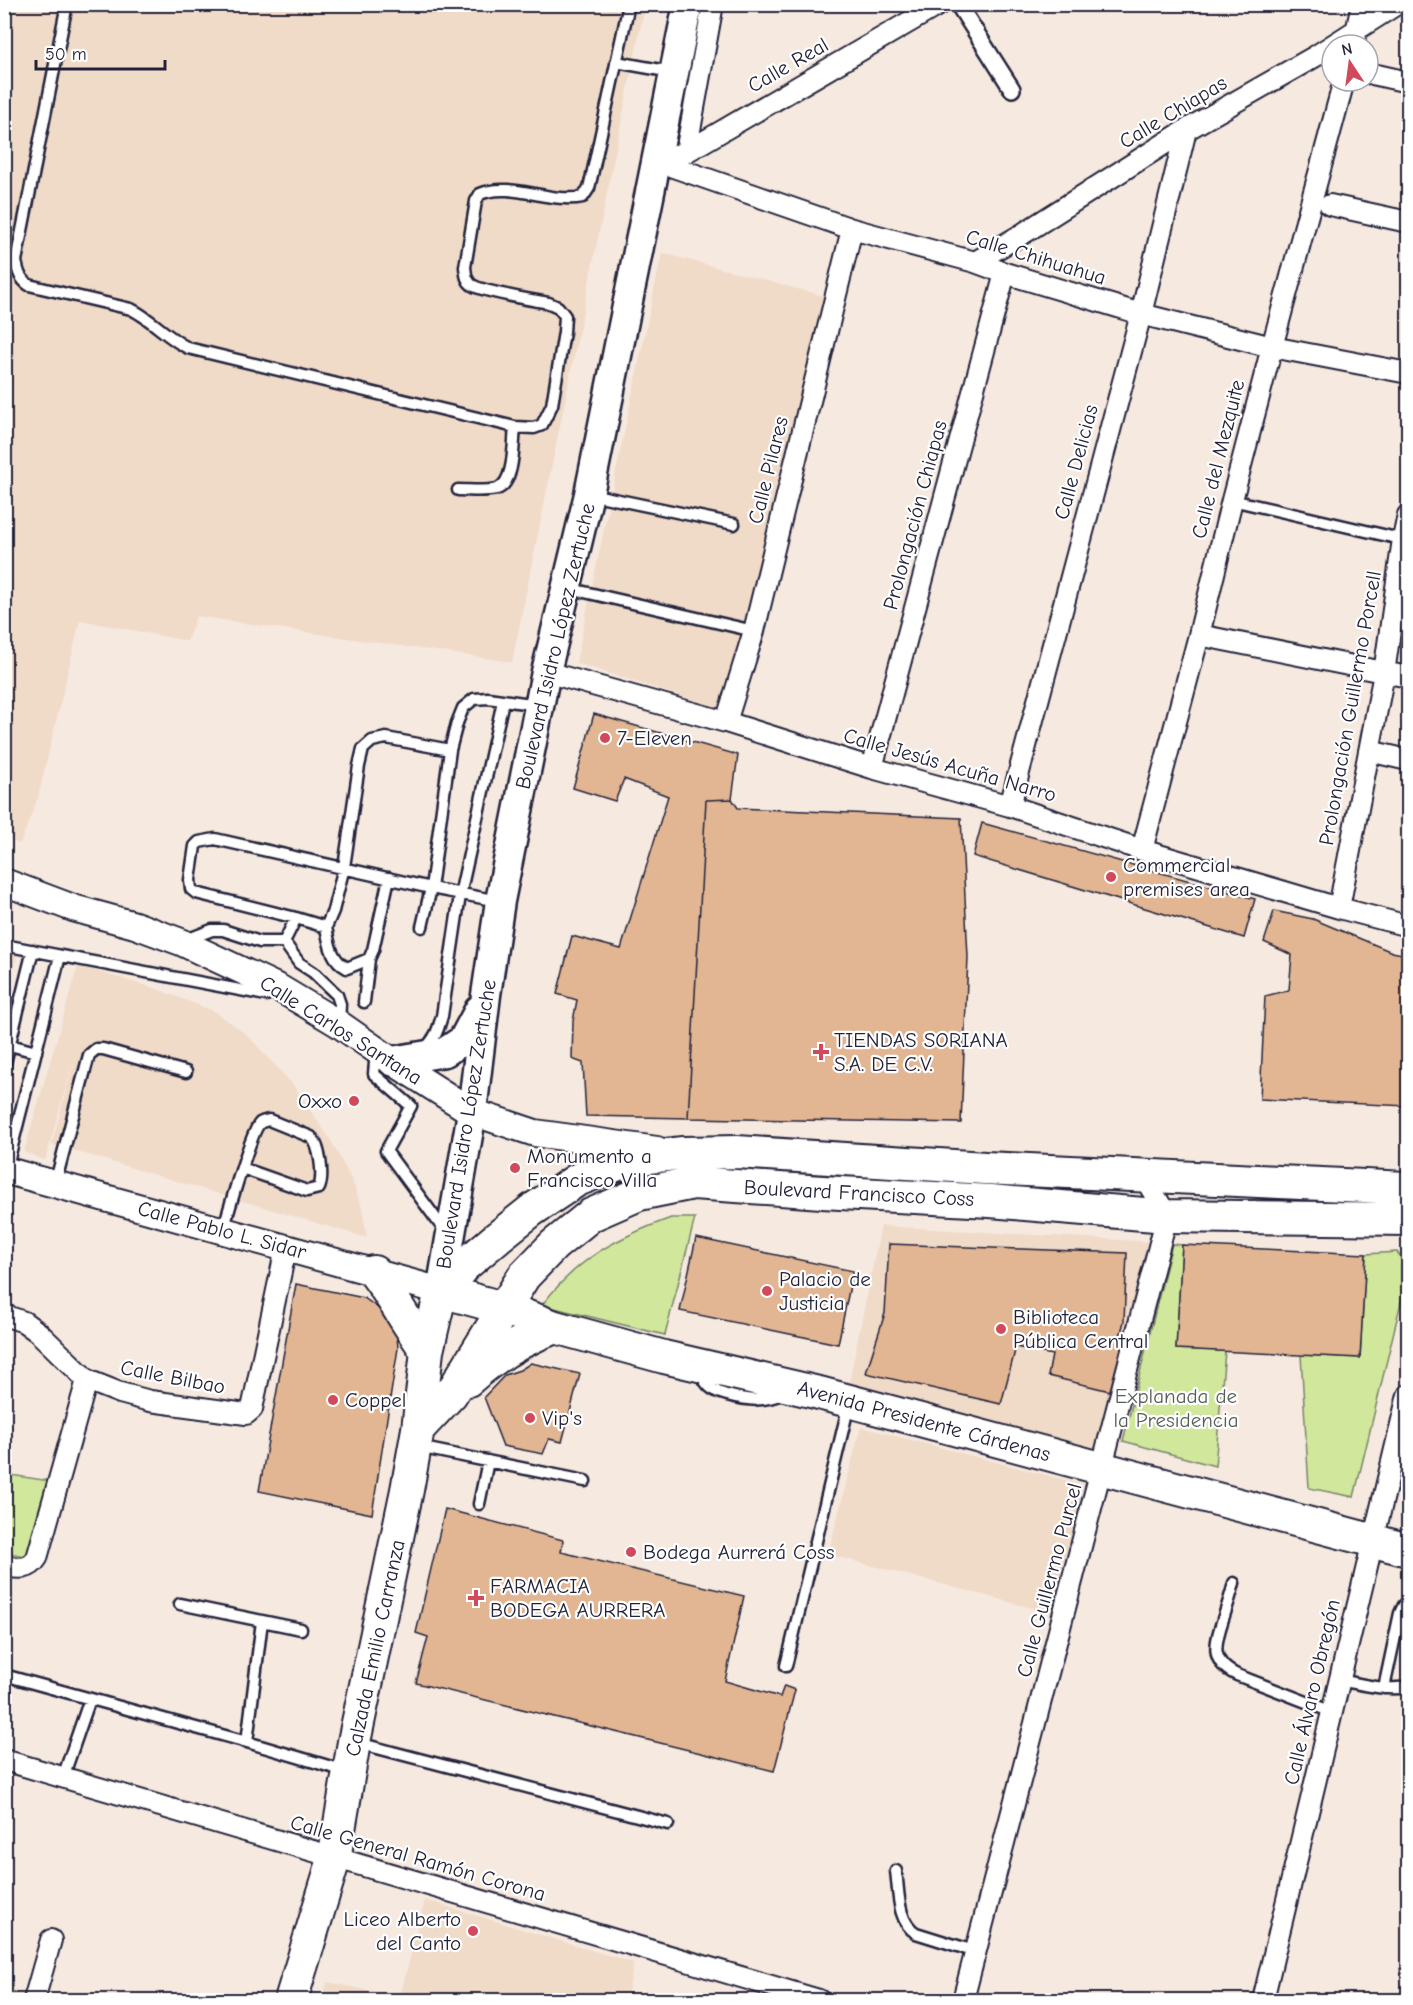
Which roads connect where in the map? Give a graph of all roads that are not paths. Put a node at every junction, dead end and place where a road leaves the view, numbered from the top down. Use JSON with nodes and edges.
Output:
{"nodes":[{"id":1,"x":67,"y":4,"type":"edge"},
{"id":2,"x":629,"y":4,"type":"edge"},
{"id":3,"x":688,"y":4,"type":"edge"},
{"id":4,"x":713,"y":4,"type":"edge"},
{"id":5,"x":940,"y":4,"type":"edge"},
{"id":6,"x":958,"y":4,"type":"edge"},
{"id":7,"x":1362,"y":4,"type":"edge"},
{"id":8,"x":1397,"y":4,"type":"edge"},
{"id":9,"x":1356,"y":33,"type":"edge"},
{"id":10,"x":1360,"y":33,"type":"edge"},
{"id":11,"x":1320,"y":54,"type":"edge"},
{"id":12,"x":616,"y":62,"type":"junction"},
{"id":13,"x":675,"y":72,"type":"junction"},
{"id":14,"x":1380,"y":76,"type":"edge"},
{"id":15,"x":1408,"y":82,"type":"edge"},
{"id":16,"x":1012,"y":89,"type":"dead end"},
{"id":17,"x":1341,"y":93,"type":"edge"},
{"id":18,"x":1186,"y":130,"type":"junction"},
{"id":19,"x":687,"y":152,"type":"junction"},
{"id":20,"x":656,"y":161,"type":"junction"},
{"id":21,"x":1330,"y":205,"type":"dead end"},
{"id":22,"x":1408,"y":222,"type":"edge"},
{"id":23,"x":852,"y":229,"type":"junction"},
{"id":24,"x":975,"y":262,"type":"junction"},
{"id":25,"x":1005,"y":273,"type":"junction"},
{"id":26,"x":1141,"y":314,"type":"junction"},
{"id":27,"x":1272,"y":347,"type":"junction"},
{"id":28,"x":1408,"y":373,"type":"edge"},
{"id":29,"x":515,"y":427,"type":"junction"},
{"id":30,"x":458,"y":490,"type":"dead end"},
{"id":31,"x":589,"y":494,"type":"junction"},
{"id":32,"x":1232,"y":500,"type":"junction"},
{"id":33,"x":1408,"y":515,"type":"edge"},
{"id":34,"x":734,"y":524,"type":"dead end"},
{"id":35,"x":1406,"y":540,"type":"edge"},
{"id":36,"x":567,"y":588,"type":"junction"},
{"id":37,"x":754,"y":631,"type":"junction"},
{"id":38,"x":1199,"y":635,"type":"junction"},
{"id":39,"x":546,"y":672,"type":"junction"},
{"id":40,"x":1384,"y":673,"type":"junction"},
{"id":41,"x":1408,"y":677,"type":"edge"},
{"id":42,"x":503,"y":701,"type":"junction"},
{"id":43,"x":539,"y":705,"type":"junction"},
{"id":44,"x":726,"y":722,"type":"junction"},
{"id":45,"x":450,"y":750,"type":"junction"},
{"id":46,"x":1369,"y":751,"type":"junction"},
{"id":47,"x":1408,"y":760,"type":"edge"},
{"id":48,"x":872,"y":768,"type":"junction"},
{"id":49,"x":1010,"y":806,"type":"junction"},
{"id":50,"x":1142,"y":850,"type":"junction"},
{"id":51,"x":344,"y":867,"type":"junction"},
{"id":52,"x":389,"y":878,"type":"junction"},
{"id":53,"x":4,"y":882,"type":"edge"},
{"id":54,"x":431,"y":888,"type":"junction"},
{"id":55,"x":460,"y":895,"type":"junction"},
{"id":56,"x":500,"y":902,"type":"junction"},
{"id":57,"x":1340,"y":908,"type":"junction"},
{"id":58,"x":296,"y":918,"type":"junction"},
{"id":59,"x":1408,"y":926,"type":"edge"},
{"id":60,"x":326,"y":927,"type":"junction"},
{"id":61,"x":422,"y":927,"type":"dead end"},
{"id":62,"x":181,"y":942,"type":"junction"},
{"id":63,"x":284,"y":942,"type":"junction"},
{"id":64,"x":4,"y":945,"type":"edge"},
{"id":65,"x":33,"y":950,"type":"junction"},
{"id":66,"x":60,"y":956,"type":"junction"},
{"id":67,"x":369,"y":959,"type":"junction"},
{"id":68,"x":279,"y":988,"type":"junction"},
{"id":69,"x":486,"y":995,"type":"junction"},
{"id":70,"x":364,"y":1002,"type":"dead end"},
{"id":71,"x":339,"y":1024,"type":"junction"},
{"id":72,"x":10,"y":1045,"type":"junction"},
{"id":73,"x":36,"y":1052,"type":"junction"},
{"id":74,"x":394,"y":1056,"type":"junction"},
{"id":75,"x":4,"y":1067,"type":"edge"},
{"id":76,"x":186,"y":1072,"type":"dead end"},
{"id":77,"x":472,"y":1112,"type":"junction"},
{"id":78,"x":683,"y":1153,"type":"junction"},
{"id":79,"x":242,"y":1168,"type":"junction"},
{"id":80,"x":985,"y":1168,"type":"junction"},
{"id":81,"x":5,"y":1170,"type":"edge"},
{"id":82,"x":1080,"y":1173,"type":"junction"},
{"id":83,"x":1143,"y":1175,"type":"junction"},
{"id":84,"x":55,"y":1184,"type":"junction"},
{"id":85,"x":1408,"y":1188,"type":"edge"},
{"id":86,"x":822,"y":1192,"type":"junction"},
{"id":87,"x":990,"y":1201,"type":"junction"},
{"id":88,"x":1167,"y":1216,"type":"junction"},
{"id":89,"x":1408,"y":1219,"type":"edge"},
{"id":90,"x":223,"y":1231,"type":"junction"},
{"id":91,"x":450,"y":1237,"type":"junction"},
{"id":92,"x":286,"y":1248,"type":"junction"},
{"id":93,"x":374,"y":1272,"type":"junction"},
{"id":94,"x":441,"y":1291,"type":"junction"},
{"id":95,"x":503,"y":1308,"type":"junction"},
{"id":96,"x":4,"y":1315,"type":"edge"},
{"id":97,"x":555,"y":1327,"type":"junction"},
{"id":98,"x":427,"y":1351,"type":"junction"},
{"id":99,"x":87,"y":1380,"type":"junction"},
{"id":100,"x":452,"y":1394,"type":"junction"},
{"id":101,"x":1408,"y":1395,"type":"edge"},
{"id":102,"x":850,"y":1401,"type":"junction"},
{"id":103,"x":416,"y":1437,"type":"junction"},
{"id":104,"x":488,"y":1461,"type":"junction"},
{"id":105,"x":1103,"y":1468,"type":"junction"},
{"id":106,"x":585,"y":1481,"type":"dead end"},
{"id":107,"x":479,"y":1504,"type":"dead end"},
{"id":108,"x":1373,"y":1541,"type":"junction"},
{"id":109,"x":1408,"y":1550,"type":"edge"},
{"id":110,"x":4,"y":1566,"type":"edge"},
{"id":111,"x":1234,"y":1583,"type":"dead end"},
{"id":112,"x":180,"y":1604,"type":"dead end"},
{"id":113,"x":1408,"y":1604,"type":"edge"},
{"id":114,"x":262,"y":1621,"type":"junction"},
{"id":115,"x":301,"y":1629,"type":"dead end"},
{"id":116,"x":786,"y":1666,"type":"dead end"},
{"id":117,"x":4,"y":1675,"type":"edge"},
{"id":118,"x":1339,"y":1680,"type":"junction"},
{"id":119,"x":1408,"y":1687,"type":"edge"},
{"id":120,"x":1384,"y":1688,"type":"junction"},
{"id":121,"x":90,"y":1699,"type":"junction"},
{"id":122,"x":1332,"y":1712,"type":"junction"},
{"id":123,"x":247,"y":1742,"type":"junction"},
{"id":124,"x":354,"y":1742,"type":"junction"},
{"id":125,"x":4,"y":1760,"type":"edge"},
{"id":126,"x":350,"y":1773,"type":"junction"},
{"id":127,"x":63,"y":1777,"type":"junction"},
{"id":128,"x":668,"y":1824,"type":"dead end"},
{"id":129,"x":334,"y":1858,"type":"junction"},
{"id":130,"x":896,"y":1871,"type":"dead end"},
{"id":131,"x":51,"y":1940,"type":"dead end"},
{"id":132,"x":977,"y":1953,"type":"junction"},
{"id":133,"x":34,"y":2001,"type":"edge"},
{"id":134,"x":291,"y":2001,"type":"edge"},
{"id":135,"x":819,"y":2001,"type":"edge"},
{"id":136,"x":963,"y":2001,"type":"edge"},
{"id":137,"x":1263,"y":2001,"type":"edge"}],
"edges":[{"from":1,"to":29,"type":"lane"},
{"from":2,"to":12,"type":"lane"},
{"from":3,"to":13,"type":"main road","name":"Boulevard Isidro López Zertuche"},
{"from":4,"to":19,"type":"street"},
{"from":5,"to":19,"type":"street","name":"Calle Real"},
{"from":6,"to":16,"type":"street"},
{"from":7,"to":9,"type":"street"},
{"from":8,"to":10,"type":"street","name":"Calle Chiapas"},
{"from":11,"to":18,"type":"street","name":"Calle Chiapas"},
{"from":12,"to":13,"type":"lane"},
{"from":12,"to":29,"type":"lane"},
{"from":13,"to":20,"type":"main road","name":"Boulevard Isidro López Zertuche"},
{"from":14,"to":15,"type":"street"},
{"from":17,"to":27,"type":"street","name":"Calle del Mezquite"},
{"from":18,"to":24,"type":"street","name":"Calle Chiapas"},
{"from":18,"to":26,"type":"street","name":"Calle Delicias"},
{"from":19,"to":20,"type":"street","name":"Calle Real"},
{"from":20,"to":23,"type":"street","name":"Calle Chihuahua"},
{"from":20,"to":31,"type":"main road","name":"Boulevard Isidro López Zertuche"},
{"from":21,"to":22,"type":"street"},
{"from":23,"to":24,"type":"street","name":"Calle Chihuahua"},
{"from":23,"to":37,"type":"street","name":"Calle Pilares"},
{"from":24,"to":25,"type":"street","name":"Calle Chihuahua"},
{"from":25,"to":26,"type":"street","name":"Calle Chihuahua"},
{"from":25,"to":48,"type":"street","name":"Prolongación Chiapas"},
{"from":26,"to":27,"type":"street","name":"Calle Chihuahua"},
{"from":26,"to":49,"type":"street","name":"Calle Delicias"},
{"from":27,"to":28,"type":"street","name":"Calle Chihuahua"},
{"from":27,"to":32,"type":"street","name":"Calle del Mezquite"},
{"from":29,"to":30,"type":"lane"},
{"from":31,"to":34,"type":"lane"},
{"from":31,"to":36,"type":"main road","name":"Boulevard Isidro López Zertuche"},
{"from":32,"to":35,"type":"lane"},
{"from":32,"to":38,"type":"street","name":"Calle del Mezquite"},
{"from":33,"to":35,"type":"street","name":"Prolongación Guillermo Porcell"},
{"from":35,"to":40,"type":"street","name":"Prolongación Guillermo Porcell"},
{"from":36,"to":37,"type":"lane"},
{"from":36,"to":39,"type":"main road","name":"Boulevard Isidro López Zertuche"},
{"from":37,"to":44,"type":"street","name":"Calle Pilares"},
{"from":38,"to":40,"type":"street"},
{"from":38,"to":50,"type":"street","name":"Calle del Mezquite"},
{"from":39,"to":43,"type":"main road","name":"Boulevard Isidro López Zertuche"},
{"from":39,"to":44,"type":"street","name":"Calle Jesús Acuña Narro"},
{"from":40,"to":41,"type":"street"},
{"from":40,"to":46,"type":"street","name":"Prolongación Guillermo Porcell"},
{"from":42,"to":43,"type":"lane"},
{"from":42,"to":45,"type":"lane"},
{"from":42,"to":55,"type":"lane"},
{"from":43,"to":56,"type":"main road","name":"Boulevard Isidro López Zertuche"},
{"from":44,"to":48,"type":"street","name":"Calle Jesús Acuña Narro"},
{"from":45,"to":51,"type":"lane"},
{"from":45,"to":54,"type":"lane"},
{"from":46,"to":47,"type":"street"},
{"from":46,"to":57,"type":"street","name":"Prolongación Guillermo Porcell"},
{"from":48,"to":49,"type":"street","name":"Calle Jesús Acuña Narro"},
{"from":49,"to":50,"type":"street","name":"Calle Jesús Acuña Narro"},
{"from":50,"to":57,"type":"street","name":"Calle Jesús Acuña Narro"},
{"from":51,"to":52,"type":"lane"},
{"from":51,"to":58,"type":"lane"},
{"from":51,"to":60,"type":"lane"},
{"from":52,"to":54,"type":"lane"},
{"from":52,"to":67,"type":"lane"},
{"from":53,"to":62,"type":"street","name":"Calle Carlos Santana"},
{"from":54,"to":55,"type":"lane"},
{"from":54,"to":61,"type":"lane"},
{"from":55,"to":56,"type":"lane"},
{"from":55,"to":74,"type":"lane"},
{"from":56,"to":69,"type":"main road","name":"Boulevard Isidro López Zertuche"},
{"from":57,"to":59,"type":"street","name":"Calle Jesús Acuña Narro"},
{"from":58,"to":60,"type":"lane"},
{"from":58,"to":63,"type":"lane"},
{"from":60,"to":67,"type":"lane"},
{"from":62,"to":63,"type":"lane"},
{"from":62,"to":68,"type":"street","name":"Calle Carlos Santana"},
{"from":63,"to":71,"type":"lane"},
{"from":64,"to":65,"type":"lane"},
{"from":65,"to":66,"type":"lane"},
{"from":65,"to":72,"type":"lane"},
{"from":66,"to":68,"type":"lane"},
{"from":66,"to":73,"type":"lane"},
{"from":67,"to":70,"type":"lane"},
{"from":68,"to":71,"type":"street","name":"Calle Carlos Santana"},
{"from":69,"to":74,"type":"main road"},
{"from":69,"to":77,"type":"main road","name":"Boulevard Isidro López Zertuche"},
{"from":71,"to":74,"type":"street","name":"Calle Carlos Santana"},
{"from":72,"to":73,"type":"lane"},
{"from":72,"to":75,"type":"lane"},
{"from":73,"to":81,"type":"lane"},
{"from":74,"to":77,"type":"street","name":"Calle Carlos Santana"},
{"from":74,"to":91,"type":"lane"},
{"from":76,"to":84,"type":"lane"},
{"from":77,"to":78,"type":"street","name":"Calle Carlos Santana"},
{"from":77,"to":91,"type":"main road","name":"Boulevard Isidro López Zertuche"},
{"from":78,"to":80,"type":"main road","name":"Boulevard Francisco Coss"},
{"from":78,"to":94,"type":"main road","name":"Boulevard Francisco Coss"},
{"from":79,"to":79,"type":"lane"},
{"from":79,"to":90,"type":"lane"},
{"from":80,"to":82,"type":"main road","name":"Boulevard Francisco Coss"},
{"from":80,"to":86,"type":"main road"},
{"from":81,"to":84,"type":"street","name":"Calle Pablo L. Sidar"},
{"from":82,"to":83,"type":"main road","name":"Boulevard Francisco Coss"},
{"from":82,"to":87,"type":"main road"},
{"from":83,"to":85,"type":"main road","name":"Boulevard Francisco Coss"},
{"from":83,"to":88,"type":"street"},
{"from":84,"to":90,"type":"street","name":"Calle Pablo L. Sidar"},
{"from":86,"to":87,"type":"main road","name":"Boulevard Francisco Coss"},
{"from":86,"to":95,"type":"main road","name":"Boulevard Francisco Coss"},
{"from":87,"to":88,"type":"main road","name":"Boulevard Francisco Coss"},
{"from":88,"to":89,"type":"main road","name":"Boulevard Francisco Coss"},
{"from":88,"to":105,"type":"street","name":"Calle Guillermo Purcel"},
{"from":90,"to":92,"type":"street","name":"Calle Pablo L. Sidar"},
{"from":91,"to":94,"type":"main road","name":"Boulevard Isidro López Zertuche"},
{"from":92,"to":93,"type":"street","name":"Calle Pablo L. Sidar"},
{"from":92,"to":99,"type":"street","name":"Calle Bilbao"},
{"from":93,"to":94,"type":"street","name":"Calle Pablo L. Sidar"},
{"from":93,"to":98,"type":"main road"},
{"from":94,"to":95,"type":"main road","name":"Avenida Presidente Cárdenas"},
{"from":94,"to":98,"type":"main road","name":"Calzada Emilio Carranza"},
{"from":95,"to":97,"type":"main road","name":"Avenida Presidente Cárdenas"},
{"from":95,"to":100,"type":"main road","name":"Boulevard Francisco Coss"},
{"from":96,"to":99,"type":"street","name":"Calle Bilbao"},
{"from":97,"to":100,"type":"main road"},
{"from":97,"to":102,"type":"main road","name":"Avenida Presidente Cárdenas"},
{"from":98,"to":103,"type":"main road","name":"Calzada Emilio Carranza"},
{"from":99,"to":110,"type":"street"},
{"from":100,"to":103,"type":"main road","name":"Boulevard Francisco Coss"},
{"from":101,"to":108,"type":"street","name":"Calle Álvaro Obregón"},
{"from":102,"to":105,"type":"main road","name":"Avenida Presidente Cárdenas"},
{"from":102,"to":116,"type":"lane"},
{"from":103,"to":104,"type":"lane"},
{"from":103,"to":124,"type":"main road","name":"Calzada Emilio Carranza"},
{"from":104,"to":106,"type":"lane"},
{"from":104,"to":107,"type":"lane"},
{"from":105,"to":108,"type":"main road","name":"Avenida Presidente Cárdenas"},
{"from":105,"to":132,"type":"street","name":"Calle Guillermo Purcel"},
{"from":108,"to":109,"type":"main road","name":"Avenida Presidente Cárdenas"},
{"from":108,"to":118,"type":"street","name":"Calle Álvaro Obregón"},
{"from":111,"to":122,"type":"lane"},
{"from":112,"to":114,"type":"lane"},
{"from":113,"to":120,"type":"lane"},
{"from":114,"to":115,"type":"lane"},
{"from":114,"to":123,"type":"lane"},
{"from":117,"to":121,"type":"lane"},
{"from":118,"to":120,"type":"lane"},
{"from":118,"to":122,"type":"street","name":"Calle Álvaro Obregón"},
{"from":119,"to":120,"type":"lane"},
{"from":121,"to":123,"type":"lane"},
{"from":121,"to":127,"type":"lane"},
{"from":122,"to":137,"type":"street","name":"Calle Álvaro Obregón"},
{"from":123,"to":126,"type":"lane"},
{"from":124,"to":126,"type":"main road","name":"Calzada Emilio Carranza"},
{"from":124,"to":128,"type":"lane"},
{"from":125,"to":127,"type":"street","name":"Calle General Ramón Corona"},
{"from":126,"to":129,"type":"main road","name":"Calzada Emilio Carranza"},
{"from":127,"to":129,"type":"street","name":"Calle General Ramón Corona"},
{"from":129,"to":134,"type":"main road","name":"Calzada Emilio Carranza"},
{"from":129,"to":135,"type":"street","name":"Calle General Ramón Corona"},
{"from":130,"to":132,"type":"lane"},
{"from":131,"to":133,"type":"street"},
{"from":132,"to":136,"type":"street","name":"Calle Guillermo Purcel"}]}
